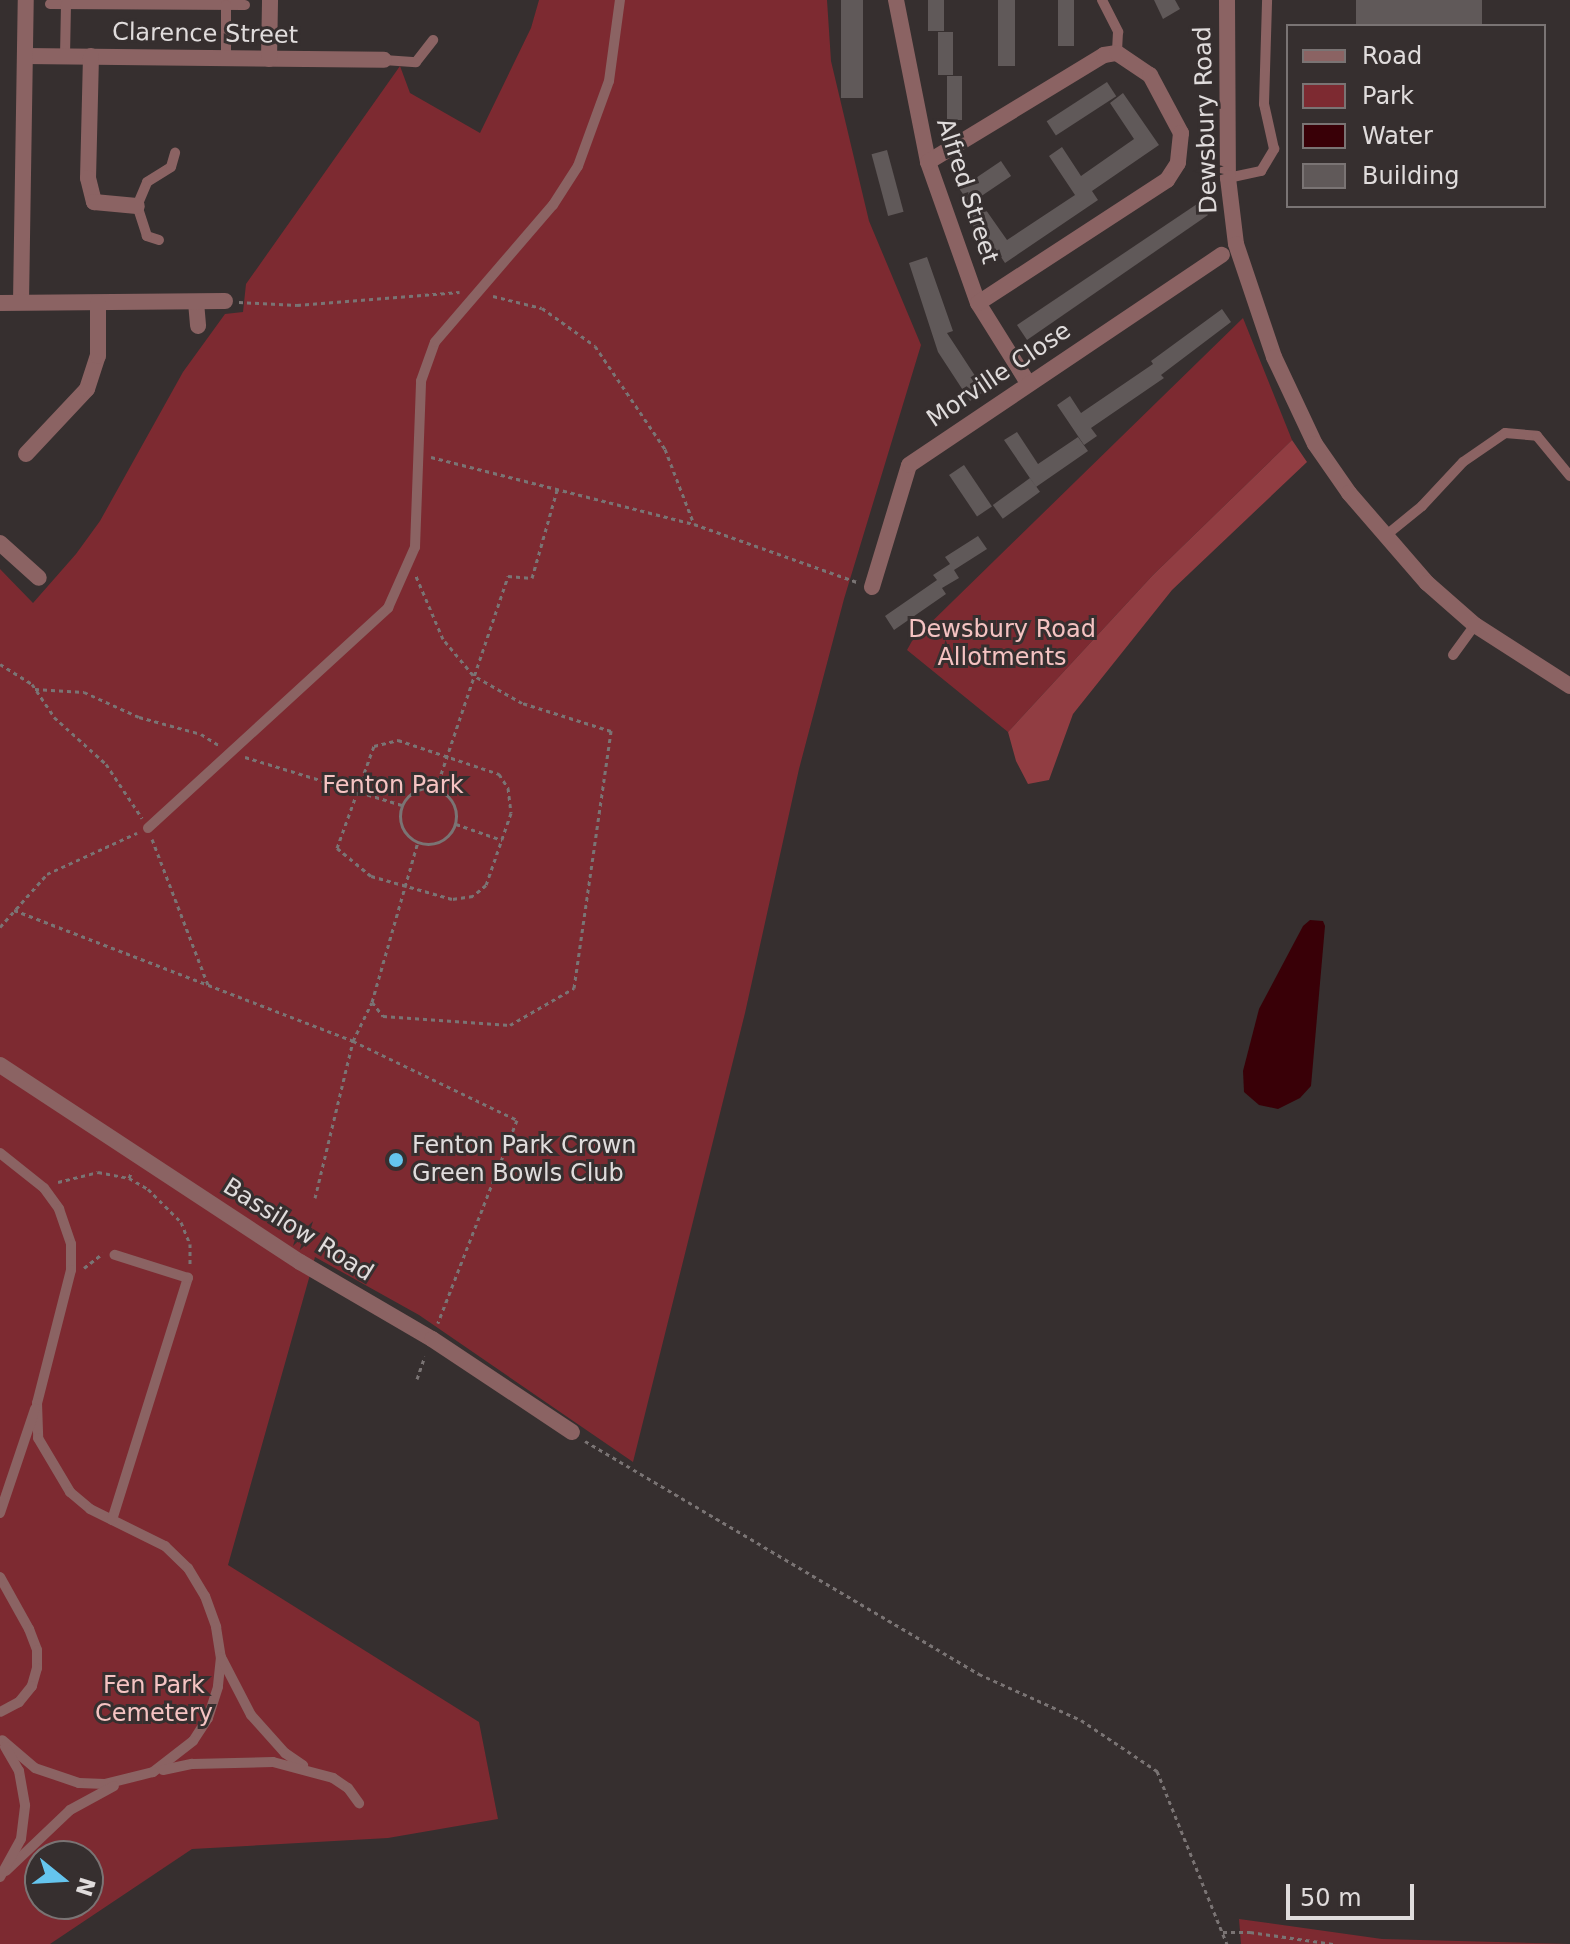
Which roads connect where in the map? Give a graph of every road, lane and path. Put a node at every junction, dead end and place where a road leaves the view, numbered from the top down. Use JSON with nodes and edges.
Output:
{"nodes":[{"id":1,"x":26,"y":0,"type":"edge"},
{"id":2,"x":270,"y":0,"type":"edge"},
{"id":3,"x":620,"y":0,"type":"edge"},
{"id":4,"x":896,"y":0,"type":"edge"},
{"id":5,"x":1102,"y":0,"type":"edge"},
{"id":6,"x":1227,"y":0,"type":"edge"},
{"id":7,"x":1267,"y":0,"type":"edge"},
{"id":8,"x":50,"y":4,"type":"dead end"},
{"id":9,"x":66,"y":4,"type":"junction"},
{"id":10,"x":226,"y":5,"type":"junction"},
{"id":11,"x":245,"y":5,"type":"dead end"},
{"id":12,"x":433,"y":40,"type":"dead end"},
{"id":13,"x":1117,"y":53,"type":"junction"},
{"id":14,"x":25,"y":56,"type":"junction"},
{"id":15,"x":65,"y":56,"type":"junction"},
{"id":16,"x":91,"y":56,"type":"junction"},
{"id":17,"x":226,"y":58,"type":"junction"},
{"id":18,"x":269,"y":59,"type":"junction"},
{"id":19,"x":384,"y":60,"type":"joint"},
{"id":20,"x":175,"y":153,"type":"dead end"},
{"id":21,"x":928,"y":162,"type":"junction"},
{"id":22,"x":1228,"y":178,"type":"junction"},
{"id":23,"x":137,"y":206,"type":"junction"},
{"id":24,"x":159,"y":240,"type":"dead end"},
{"id":25,"x":1222,"y":255,"type":"dead end"},
{"id":26,"x":480,"y":290,"type":"junction"},
{"id":27,"x":225,"y":301,"type":"joint"},
{"id":28,"x":21,"y":302,"type":"junction"},
{"id":29,"x":196,"y":302,"type":"junction"},
{"id":30,"x":0,"y":303,"type":"edge"},
{"id":31,"x":98,"y":303,"type":"junction"},
{"id":32,"x":978,"y":303,"type":"junction"},
{"id":33,"x":198,"y":326,"type":"dead end"},
{"id":34,"x":1028,"y":383,"type":"junction"},
{"id":35,"x":26,"y":454,"type":"dead end"},
{"id":36,"x":419,"y":454,"type":"junction"},
{"id":37,"x":1570,"y":476,"type":"edge"},
{"id":38,"x":557,"y":488,"type":"junction"},
{"id":39,"x":694,"y":524,"type":"junction"},
{"id":40,"x":1384,"y":537,"type":"junction"},
{"id":41,"x":0,"y":543,"type":"edge"},
{"id":42,"x":415,"y":547,"type":"junction"},
{"id":43,"x":39,"y":578,"type":"dead end"},
{"id":44,"x":872,"y":587,"type":"joint"},
{"id":45,"x":1475,"y":625,"type":"junction"},
{"id":46,"x":1453,"y":655,"type":"dead end"},
{"id":47,"x":0,"y":664,"type":"edge"},
{"id":48,"x":473,"y":675,"type":"junction"},
{"id":49,"x":1570,"y":686,"type":"edge"},
{"id":50,"x":35,"y":689,"type":"junction"},
{"id":51,"x":231,"y":753,"type":"junction"},
{"id":52,"x":448,"y":754,"type":"junction"},
{"id":53,"x":436,"y":789,"type":"junction"},
{"id":54,"x":354,"y":793,"type":"junction"},
{"id":55,"x":402,"y":805,"type":"junction"},
{"id":56,"x":455,"y":824,"type":"junction"},
{"id":57,"x":148,"y":828,"type":"junction"},
{"id":58,"x":502,"y":840,"type":"junction"},
{"id":59,"x":418,"y":842,"type":"junction"},
{"id":60,"x":404,"y":886,"type":"junction"},
{"id":61,"x":14,"y":910,"type":"junction"},
{"id":62,"x":0,"y":927,"type":"edge"},
{"id":63,"x":208,"y":985,"type":"junction"},
{"id":64,"x":372,"y":1002,"type":"junction"},
{"id":65,"x":353,"y":1041,"type":"junction"},
{"id":66,"x":0,"y":1065,"type":"edge"},
{"id":67,"x":0,"y":1153,"type":"edge"},
{"id":68,"x":140,"y":1157,"type":"junction"},
{"id":69,"x":129,"y":1178,"type":"junction"},
{"id":70,"x":44,"y":1188,"type":"junction"},
{"id":71,"x":315,"y":1198,"type":"dead end"},
{"id":72,"x":115,"y":1255,"type":"joint"},
{"id":73,"x":71,"y":1270,"type":"junction"},
{"id":74,"x":188,"y":1278,"type":"junction"},
{"id":75,"x":432,"y":1339,"type":"junction"},
{"id":76,"x":417,"y":1379,"type":"dead end"},
{"id":77,"x":37,"y":1403,"type":"junction"},
{"id":78,"x":572,"y":1432,"type":"joint"},
{"id":79,"x":0,"y":1513,"type":"edge"},
{"id":80,"x":112,"y":1520,"type":"junction"},
{"id":81,"x":0,"y":1577,"type":"edge"},
{"id":82,"x":221,"y":1657,"type":"junction"},
{"id":83,"x":0,"y":1712,"type":"edge"},
{"id":84,"x":1,"y":1740,"type":"edge"},
{"id":85,"x":311,"y":1770,"type":"junction"},
{"id":86,"x":153,"y":1772,"type":"junction"},
{"id":87,"x":131,"y":1779,"type":"junction"},
{"id":88,"x":359,"y":1803,"type":"dead end"},
{"id":89,"x":3,"y":1874,"type":"edge"},
{"id":90,"x":1223,"y":1932,"type":"junction"},
{"id":91,"x":1227,"y":1944,"type":"edge"},
{"id":92,"x":1333,"y":1944,"type":"edge"}],
"edges":[{"from":1,"to":14,"type":"street"},
{"from":2,"to":18,"type":"street"},
{"from":3,"to":26,"type":"lane"},
{"from":4,"to":21,"type":"street","name":"Alfred Street"},
{"from":5,"to":13,"type":"lane"},
{"from":6,"to":22,"type":"street","name":"Dewsbury Road"},
{"from":7,"to":22,"type":"lane"},
{"from":8,"to":9,"type":"lane"},
{"from":9,"to":10,"type":"lane"},
{"from":9,"to":15,"type":"lane"},
{"from":10,"to":11,"type":"lane"},
{"from":10,"to":17,"type":"lane"},
{"from":12,"to":19,"type":"lane"},
{"from":13,"to":21,"type":"street"},
{"from":13,"to":32,"type":"street"},
{"from":14,"to":15,"type":"street","name":"Clarence Street"},
{"from":14,"to":28,"type":"street"},
{"from":15,"to":16,"type":"street","name":"Clarence Street"},
{"from":16,"to":17,"type":"street","name":"Clarence Street"},
{"from":16,"to":23,"type":"street"},
{"from":17,"to":18,"type":"street","name":"Clarence Street"},
{"from":18,"to":19,"type":"street","name":"Clarence Street"},
{"from":20,"to":23,"type":"lane"},
{"from":21,"to":32,"type":"street","name":"Alfred Street"},
{"from":22,"to":40,"type":"street","name":"Dewsbury Road"},
{"from":23,"to":24,"type":"lane"},
{"from":25,"to":34,"type":"street","name":"Morville Close"},
{"from":26,"to":27,"type":"path"},
{"from":26,"to":36,"type":"lane"},
{"from":26,"to":39,"type":"path"},
{"from":27,"to":29,"type":"street"},
{"from":28,"to":30,"type":"street"},
{"from":28,"to":31,"type":"street"},
{"from":29,"to":31,"type":"street"},
{"from":29,"to":33,"type":"street"},
{"from":31,"to":35,"type":"street"},
{"from":32,"to":34,"type":"street","name":"Alfred Street"},
{"from":34,"to":44,"type":"street","name":"Morville Close"},
{"from":36,"to":38,"type":"path"},
{"from":36,"to":42,"type":"lane"},
{"from":37,"to":40,"type":"lane"},
{"from":38,"to":39,"type":"path"},
{"from":38,"to":48,"type":"path"},
{"from":39,"to":44,"type":"path"},
{"from":40,"to":45,"type":"street","name":"Dewsbury Road"},
{"from":41,"to":43,"type":"street"},
{"from":42,"to":48,"type":"path"},
{"from":42,"to":51,"type":"lane"},
{"from":45,"to":46,"type":"lane"},
{"from":45,"to":49,"type":"street","name":"Dewsbury Road"},
{"from":47,"to":50,"type":"path"},
{"from":48,"to":52,"type":"path"},
{"from":48,"to":64,"type":"path"},
{"from":50,"to":51,"type":"path"},
{"from":50,"to":57,"type":"path"},
{"from":51,"to":54,"type":"path"},
{"from":51,"to":57,"type":"lane"},
{"from":52,"to":53,"type":"path"},
{"from":52,"to":54,"type":"path"},
{"from":52,"to":58,"type":"path"},
{"from":53,"to":55,"type":"path"},
{"from":53,"to":56,"type":"path"},
{"from":54,"to":55,"type":"path"},
{"from":54,"to":60,"type":"path"},
{"from":55,"to":59,"type":"path"},
{"from":56,"to":58,"type":"path"},
{"from":56,"to":59,"type":"path"},
{"from":57,"to":61,"type":"path"},
{"from":57,"to":63,"type":"path"},
{"from":58,"to":60,"type":"path"},
{"from":59,"to":60,"type":"path"},
{"from":60,"to":64,"type":"path"},
{"from":61,"to":62,"type":"path"},
{"from":61,"to":63,"type":"path"},
{"from":63,"to":65,"type":"path"},
{"from":64,"to":65,"type":"path"},
{"from":65,"to":71,"type":"path"},
{"from":65,"to":75,"type":"path"},
{"from":66,"to":68,"type":"street","name":"Bassilow Road"},
{"from":67,"to":70,"type":"lane"},
{"from":68,"to":69,"type":"path"},
{"from":68,"to":75,"type":"street","name":"Bassilow Road"},
{"from":69,"to":70,"type":"path"},
{"from":69,"to":74,"type":"path"},
{"from":70,"to":73,"type":"lane"},
{"from":72,"to":73,"type":"path"},
{"from":72,"to":74,"type":"lane"},
{"from":73,"to":77,"type":"lane"},
{"from":74,"to":80,"type":"lane"},
{"from":75,"to":76,"type":"path"},
{"from":75,"to":78,"type":"street","name":"Bassilow Road"},
{"from":77,"to":79,"type":"lane"},
{"from":77,"to":80,"type":"lane"},
{"from":78,"to":90,"type":"path"},
{"from":80,"to":82,"type":"lane"},
{"from":81,"to":83,"type":"lane"},
{"from":82,"to":85,"type":"lane"},
{"from":82,"to":86,"type":"lane"},
{"from":84,"to":87,"type":"lane"},
{"from":84,"to":89,"type":"lane"},
{"from":85,"to":86,"type":"lane"},
{"from":85,"to":88,"type":"lane"},
{"from":86,"to":87,"type":"lane"},
{"from":87,"to":89,"type":"lane"},
{"from":90,"to":91,"type":"path"},
{"from":90,"to":92,"type":"path"}]}
